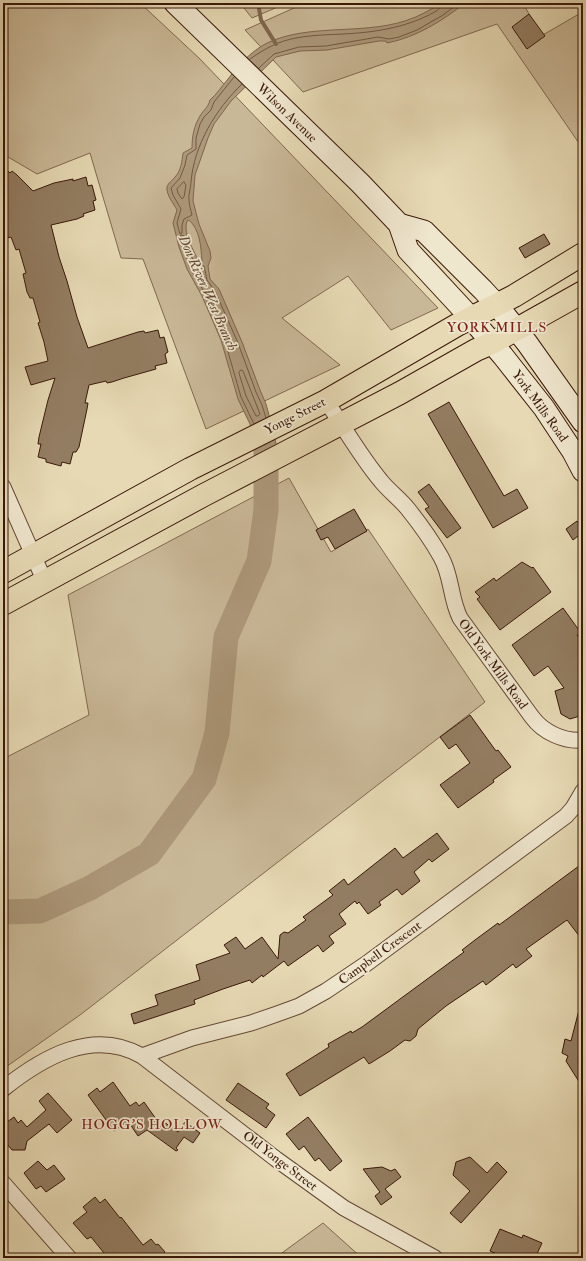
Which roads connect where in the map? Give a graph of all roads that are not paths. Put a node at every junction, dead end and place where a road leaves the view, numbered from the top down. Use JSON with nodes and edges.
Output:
{"nodes":[{"id":1,"x":174,"y":3,"type":"edge"},
{"id":2,"x":399,"y":224,"type":"junction"},
{"id":3,"x":583,"y":254,"type":"edge"},
{"id":4,"x":583,"y":292,"type":"edge"},
{"id":5,"x":497,"y":304,"type":"junction"},
{"id":6,"x":471,"y":318,"type":"junction"},
{"id":7,"x":517,"y":330,"type":"junction"},
{"id":8,"x":492,"y":343,"type":"junction"},
{"id":9,"x":326,"y":401,"type":"junction"},
{"id":10,"x":583,"y":422,"type":"edge"},
{"id":11,"x":341,"y":424,"type":"junction"},
{"id":12,"x":583,"y":471,"type":"edge"},
{"id":13,"x":3,"y":487,"type":"edge"},
{"id":14,"x":34,"y":555,"type":"junction"},
{"id":15,"x":3,"y":572,"type":"edge"},
{"id":16,"x":45,"y":582,"type":"junction"},
{"id":17,"x":3,"y":604,"type":"edge"},
{"id":18,"x":583,"y":740,"type":"edge"},
{"id":19,"x":583,"y":791,"type":"edge"},
{"id":20,"x":142,"y":1056,"type":"junction"},
{"id":21,"x":3,"y":1089,"type":"edge"},
{"id":22,"x":3,"y":1183,"type":"edge"},
{"id":23,"x":69,"y":1258,"type":"edge"},
{"id":24,"x":435,"y":1258,"type":"edge"}],
"edges":[{"from":1,"to":2,"type":"main road","name":"Wilson Avenue"},
{"from":2,"to":5,"type":"main road"},
{"from":2,"to":6,"type":"main road","name":"Wilson Avenue"},
{"from":3,"to":5,"type":"main road","name":"Yonge Street"},
{"from":4,"to":7,"type":"main road"},
{"from":5,"to":6,"type":"main road","name":"Yonge Street"},
{"from":5,"to":7,"type":"main road"},
{"from":6,"to":8,"type":"main road","name":"Wilson Avenue"},
{"from":6,"to":9,"type":"main road","name":"Yonge Street"},
{"from":7,"to":8,"type":"main road"},
{"from":7,"to":10,"type":"main road","name":"York Mills Road"},
{"from":8,"to":11,"type":"main road"},
{"from":8,"to":12,"type":"main road","name":"York Mills Road"},
{"from":9,"to":11,"type":"street","name":"Old York Mills Road"},
{"from":9,"to":14,"type":"main road","name":"Yonge Street"},
{"from":11,"to":16,"type":"main road"},
{"from":11,"to":18,"type":"street","name":"Old York Mills Road"},
{"from":13,"to":14,"type":"street"},
{"from":14,"to":15,"type":"main road","name":"Yonge Street"},
{"from":14,"to":16,"type":"street"},
{"from":16,"to":17,"type":"main road"},
{"from":19,"to":20,"type":"street","name":"Campbell Crescent"},
{"from":20,"to":21,"type":"street","name":"Old Yonge Street"},
{"from":20,"to":24,"type":"street","name":"Old Yonge Street"},
{"from":22,"to":23,"type":"street"}]}
